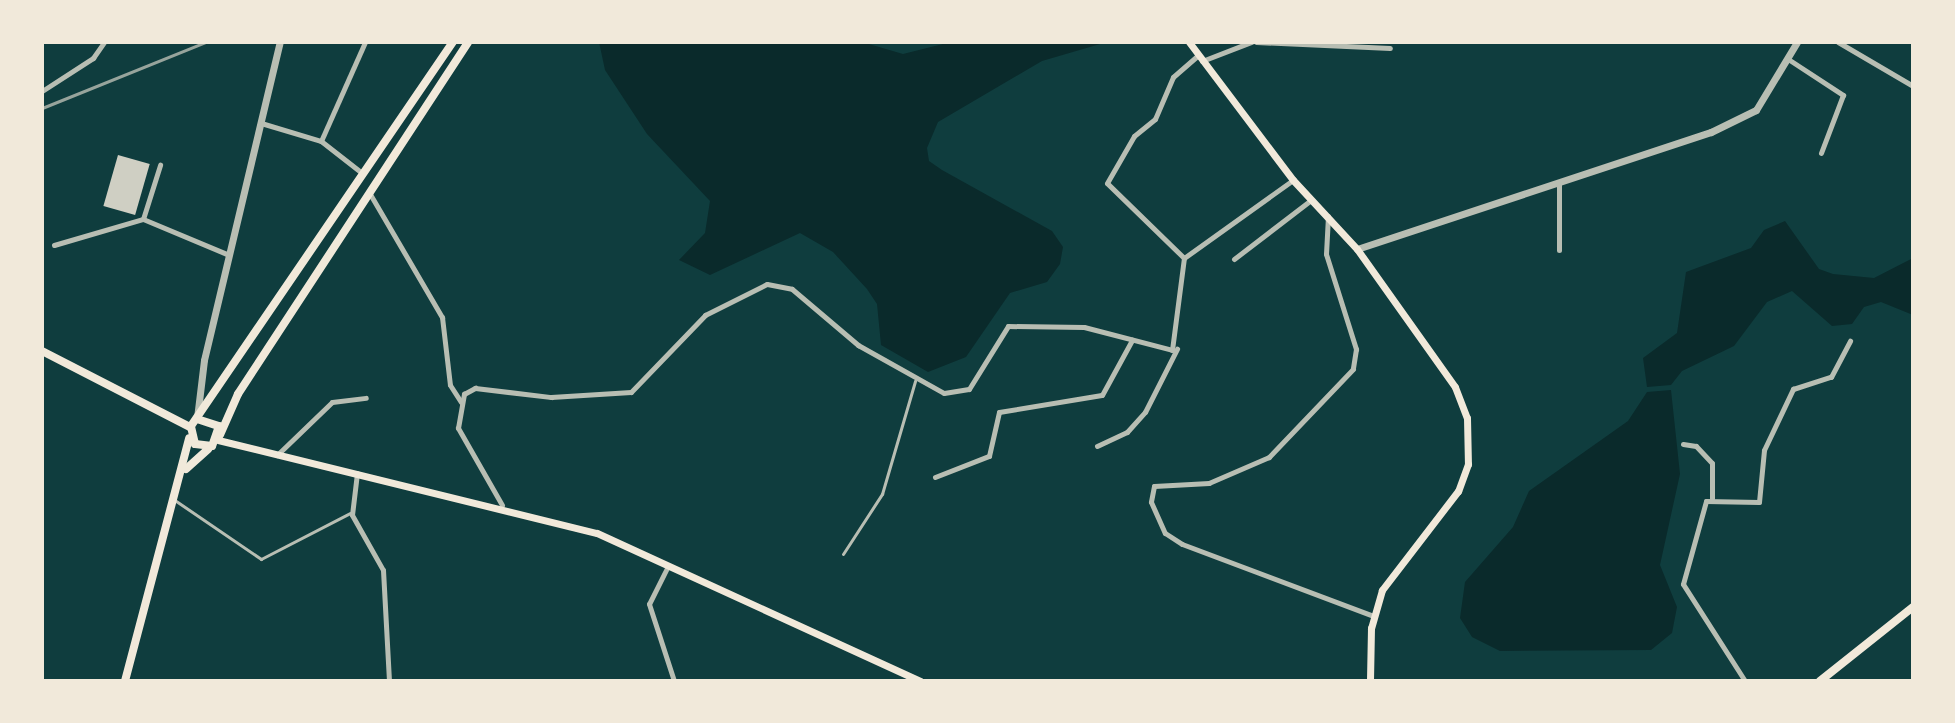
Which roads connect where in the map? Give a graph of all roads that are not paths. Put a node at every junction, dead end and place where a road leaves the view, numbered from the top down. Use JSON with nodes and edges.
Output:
{"nodes":[{"id":1,"x":104,"y":42,"type":"edge"},
{"id":2,"x":280,"y":42,"type":"edge"},
{"id":3,"x":365,"y":42,"type":"edge"},
{"id":4,"x":453,"y":42,"type":"edge"},
{"id":5,"x":468,"y":42,"type":"edge"},
{"id":6,"x":1189,"y":42,"type":"edge"},
{"id":7,"x":1253,"y":42,"type":"edge"},
{"id":8,"x":1797,"y":42,"type":"edge"},
{"id":9,"x":1838,"y":42,"type":"edge"},
{"id":10,"x":1236,"y":43,"type":"edge"},
{"id":11,"x":1390,"y":48,"type":"dead end"},
{"id":12,"x":1199,"y":59,"type":"junction"},
{"id":13,"x":1788,"y":59,"type":"junction"},
{"id":14,"x":1913,"y":86,"type":"edge"},
{"id":15,"x":42,"y":91,"type":"edge"},
{"id":16,"x":261,"y":123,"type":"junction"},
{"id":17,"x":321,"y":141,"type":"junction"},
{"id":18,"x":1821,"y":153,"type":"dead end"},
{"id":19,"x":160,"y":165,"type":"dead end"},
{"id":20,"x":363,"y":174,"type":"junction"},
{"id":21,"x":1293,"y":180,"type":"junction"},
{"id":22,"x":1559,"y":182,"type":"junction"},
{"id":23,"x":368,"y":190,"type":"junction"},
{"id":24,"x":1311,"y":199,"type":"junction"},
{"id":25,"x":1328,"y":216,"type":"junction"},
{"id":26,"x":143,"y":219,"type":"junction"},
{"id":27,"x":54,"y":245,"type":"dead end"},
{"id":28,"x":1357,"y":249,"type":"junction"},
{"id":29,"x":1559,"y":250,"type":"dead end"},
{"id":30,"x":229,"y":255,"type":"junction"},
{"id":31,"x":1184,"y":258,"type":"junction"},
{"id":32,"x":1234,"y":259,"type":"dead end"},
{"id":33,"x":1132,"y":340,"type":"junction"},
{"id":34,"x":1850,"y":341,"type":"dead end"},
{"id":35,"x":1177,"y":348,"type":"junction"},
{"id":36,"x":42,"y":351,"type":"edge"},
{"id":37,"x":915,"y":381,"type":"junction"},
{"id":38,"x":366,"y":398,"type":"dead end"},
{"id":39,"x":461,"y":402,"type":"junction"},
{"id":40,"x":197,"y":419,"type":"junction"},
{"id":41,"x":190,"y":430,"type":"junction"},
{"id":42,"x":217,"y":441,"type":"junction"},
{"id":43,"x":1683,"y":444,"type":"dead end"},
{"id":44,"x":1097,"y":446,"type":"dead end"},
{"id":45,"x":276,"y":455,"type":"junction"},
{"id":46,"x":185,"y":470,"type":"junction"},
{"id":47,"x":357,"y":473,"type":"junction"},
{"id":48,"x":935,"y":477,"type":"dead end"},
{"id":49,"x":1712,"y":498,"type":"junction"},
{"id":50,"x":173,"y":499,"type":"junction"},
{"id":51,"x":502,"y":505,"type":"junction"},
{"id":52,"x":351,"y":513,"type":"junction"},
{"id":53,"x":843,"y":554,"type":"dead end"},
{"id":54,"x":668,"y":565,"type":"junction"},
{"id":55,"x":1913,"y":607,"type":"edge"},
{"id":56,"x":1374,"y":616,"type":"junction"},
{"id":57,"x":125,"y":681,"type":"edge"},
{"id":58,"x":389,"y":681,"type":"edge"},
{"id":59,"x":674,"y":681,"type":"edge"},
{"id":60,"x":921,"y":681,"type":"edge"},
{"id":61,"x":1370,"y":681,"type":"edge"},
{"id":62,"x":1745,"y":681,"type":"edge"},
{"id":63,"x":1820,"y":681,"type":"edge"}],
"edges":[{"from":1,"to":15,"type":"street"},
{"from":2,"to":16,"type":"street"},
{"from":3,"to":17,"type":"street"},
{"from":4,"to":20,"type":"main road"},
{"from":5,"to":23,"type":"main road"},
{"from":6,"to":12,"type":"main road"},
{"from":7,"to":10,"type":"street"},
{"from":7,"to":11,"type":"street"},
{"from":8,"to":13,"type":"street"},
{"from":9,"to":14,"type":"street"},
{"from":10,"to":12,"type":"street"},
{"from":12,"to":21,"type":"main road"},
{"from":12,"to":31,"type":"street"},
{"from":13,"to":18,"type":"street"},
{"from":13,"to":22,"type":"street"},
{"from":16,"to":17,"type":"street"},
{"from":16,"to":30,"type":"street"},
{"from":17,"to":20,"type":"street"},
{"from":19,"to":26,"type":"street"},
{"from":20,"to":40,"type":"main road"},
{"from":21,"to":24,"type":"main road"},
{"from":21,"to":31,"type":"street"},
{"from":22,"to":28,"type":"street"},
{"from":22,"to":29,"type":"street"},
{"from":23,"to":39,"type":"street"},
{"from":23,"to":42,"type":"main road"},
{"from":24,"to":25,"type":"main road"},
{"from":24,"to":32,"type":"street"},
{"from":25,"to":28,"type":"main road"},
{"from":25,"to":56,"type":"street"},
{"from":26,"to":27,"type":"street"},
{"from":26,"to":30,"type":"street"},
{"from":28,"to":56,"type":"main road"},
{"from":30,"to":40,"type":"street"},
{"from":31,"to":35,"type":"street"},
{"from":33,"to":35,"type":"street"},
{"from":33,"to":37,"type":"street"},
{"from":33,"to":48,"type":"street"},
{"from":34,"to":49,"type":"street"},
{"from":35,"to":44,"type":"street"},
{"from":36,"to":41,"type":"main road"},
{"from":37,"to":39,"type":"street"},
{"from":37,"to":53,"type":"lane"},
{"from":38,"to":45,"type":"street"},
{"from":39,"to":51,"type":"street"},
{"from":40,"to":41,"type":"main road"},
{"from":40,"to":42,"type":"main road"},
{"from":41,"to":42,"type":"main road"},
{"from":41,"to":46,"type":"main road"},
{"from":42,"to":45,"type":"main road"},
{"from":42,"to":46,"type":"main road"},
{"from":43,"to":49,"type":"street"},
{"from":45,"to":47,"type":"main road"},
{"from":46,"to":50,"type":"main road"},
{"from":47,"to":51,"type":"main road"},
{"from":47,"to":52,"type":"street"},
{"from":49,"to":62,"type":"street"},
{"from":50,"to":52,"type":"lane"},
{"from":50,"to":57,"type":"main road"},
{"from":51,"to":54,"type":"main road"},
{"from":52,"to":58,"type":"street"},
{"from":54,"to":59,"type":"street"},
{"from":54,"to":60,"type":"main road"},
{"from":55,"to":63,"type":"main road"},
{"from":56,"to":61,"type":"main road"}]}
